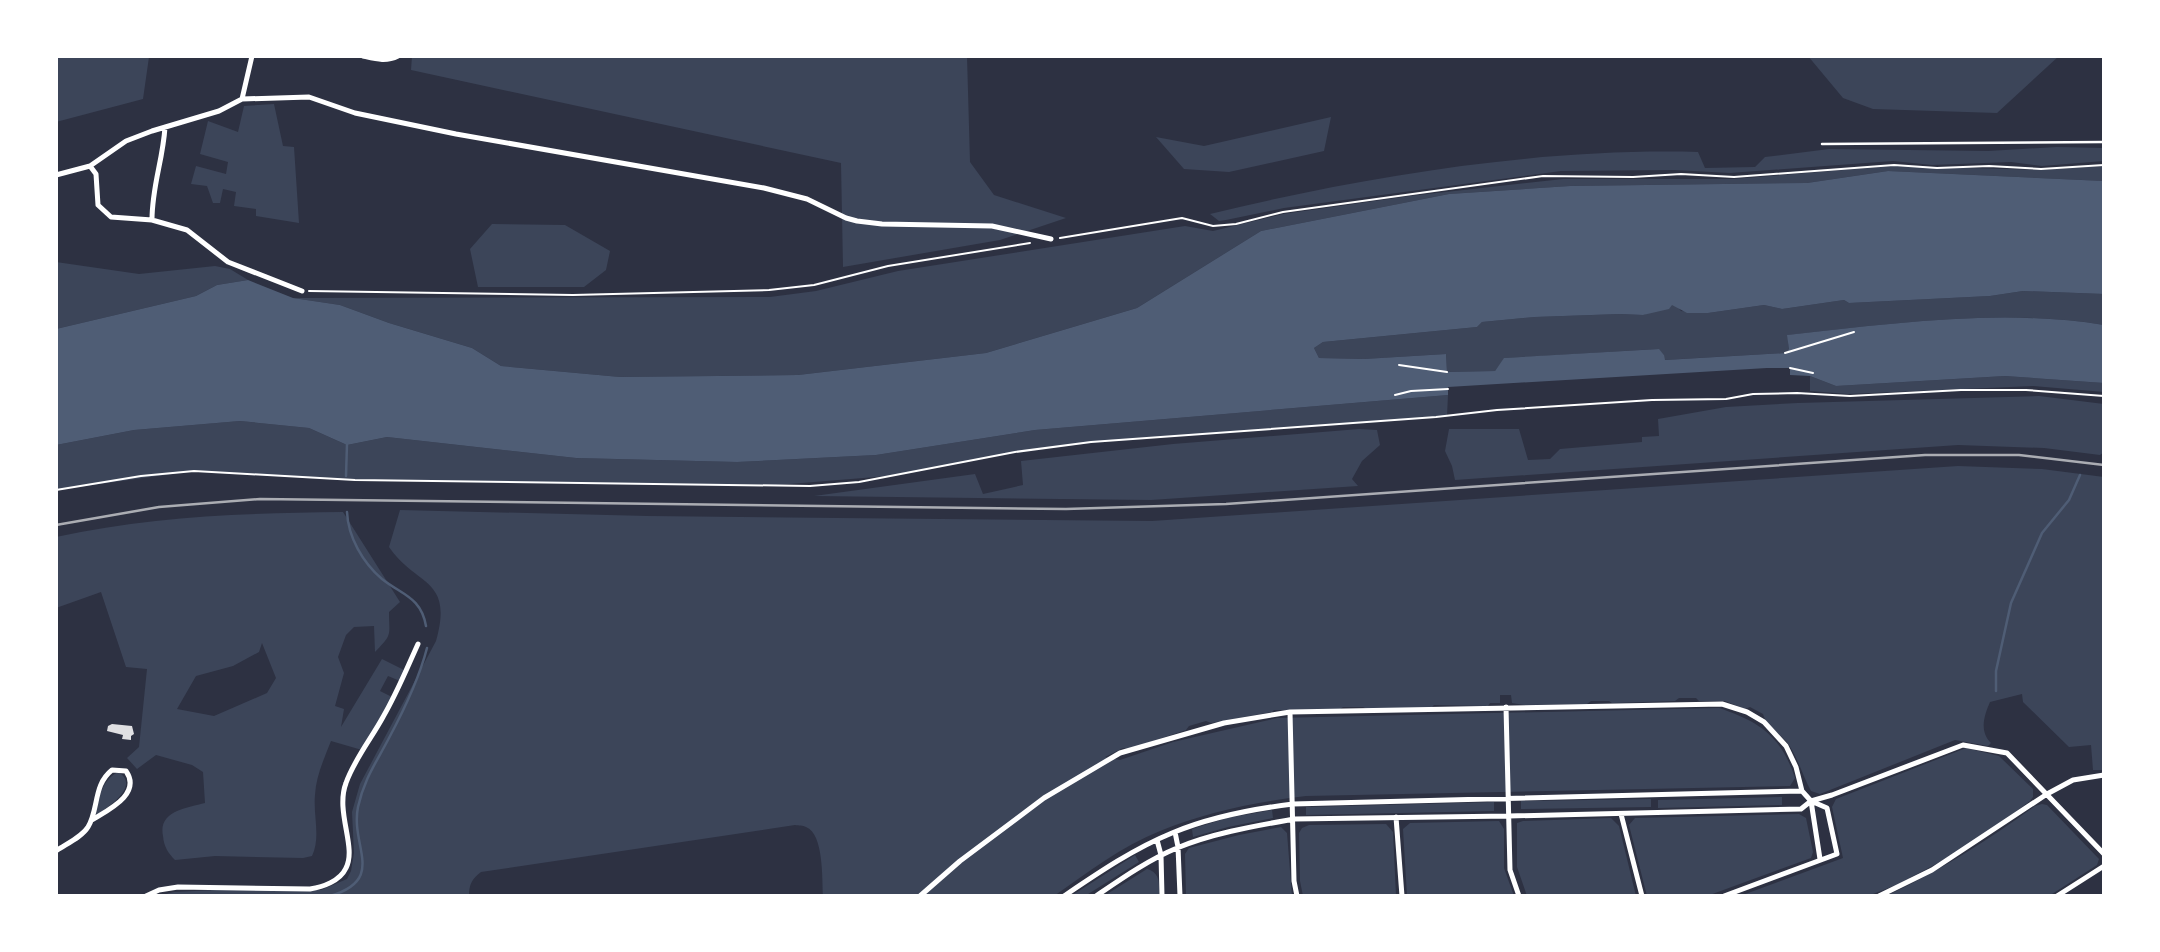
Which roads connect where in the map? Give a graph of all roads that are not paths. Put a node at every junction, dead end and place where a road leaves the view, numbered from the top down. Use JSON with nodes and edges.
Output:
{"nodes":[{"id":1,"x":252,"y":56,"type":"edge"},
{"id":2,"x":363,"y":56,"type":"edge"},
{"id":3,"x":398,"y":56,"type":"edge"},
{"id":4,"x":242,"y":99,"type":"junction"},
{"id":5,"x":165,"y":127,"type":"junction"},
{"id":6,"x":2104,"y":142,"type":"edge"},
{"id":7,"x":1822,"y":144,"type":"dead end"},
{"id":8,"x":90,"y":166,"type":"junction"},
{"id":9,"x":56,"y":175,"type":"edge"},
{"id":10,"x":152,"y":220,"type":"junction"},
{"id":11,"x":1051,"y":239,"type":"road end"},
{"id":12,"x":302,"y":291,"type":"road end"},
{"id":13,"x":418,"y":644,"type":"dead end"},
{"id":14,"x":1506,"y":707,"type":"junction"},
{"id":15,"x":1290,"y":712,"type":"junction"},
{"id":16,"x":2104,"y":775,"type":"edge"},
{"id":17,"x":1802,"y":791,"type":"junction"},
{"id":18,"x":2047,"y":794,"type":"junction"},
{"id":19,"x":1509,"y":799,"type":"junction"},
{"id":20,"x":1811,"y":801,"type":"junction"},
{"id":21,"x":1293,"y":804,"type":"junction"},
{"id":22,"x":1621,"y":814,"type":"junction"},
{"id":23,"x":1509,"y":816,"type":"junction"},
{"id":24,"x":1396,"y":817,"type":"junction"},
{"id":25,"x":1294,"y":819,"type":"junction"},
{"id":26,"x":92,"y":820,"type":"junction"},
{"id":27,"x":1175,"y":832,"type":"junction"},
{"id":28,"x":1157,"y":840,"type":"junction"},
{"id":29,"x":1178,"y":847,"type":"junction"},
{"id":30,"x":56,"y":851,"type":"edge"},
{"id":31,"x":2104,"y":854,"type":"edge"},
{"id":32,"x":1161,"y":855,"type":"junction"},
{"id":33,"x":1820,"y":859,"type":"junction"},
{"id":34,"x":2104,"y":866,"type":"edge"},
{"id":35,"x":146,"y":896,"type":"edge"},
{"id":36,"x":920,"y":896,"type":"edge"},
{"id":37,"x":1063,"y":896,"type":"edge"},
{"id":38,"x":1096,"y":896,"type":"edge"},
{"id":39,"x":1162,"y":896,"type":"edge"},
{"id":40,"x":1180,"y":896,"type":"edge"},
{"id":41,"x":1297,"y":896,"type":"edge"},
{"id":42,"x":1402,"y":896,"type":"edge"},
{"id":43,"x":1520,"y":896,"type":"edge"},
{"id":44,"x":1642,"y":896,"type":"edge"},
{"id":45,"x":1724,"y":896,"type":"edge"},
{"id":46,"x":1879,"y":896,"type":"edge"},
{"id":47,"x":2057,"y":896,"type":"edge"}],
"edges":[{"from":1,"to":4,"type":"street"},
{"from":2,"to":3,"type":"street"},
{"from":4,"to":5,"type":"street"},
{"from":4,"to":11,"type":"street"},
{"from":5,"to":8,"type":"street"},
{"from":5,"to":10,"type":"street"},
{"from":6,"to":7,"type":"lane"},
{"from":8,"to":9,"type":"street"},
{"from":8,"to":10,"type":"street"},
{"from":10,"to":12,"type":"street"},
{"from":13,"to":35,"type":"street"},
{"from":14,"to":15,"type":"street"},
{"from":14,"to":17,"type":"street"},
{"from":14,"to":19,"type":"street"},
{"from":15,"to":21,"type":"street"},
{"from":15,"to":36,"type":"street"},
{"from":16,"to":18,"type":"street"},
{"from":17,"to":19,"type":"street"},
{"from":17,"to":20,"type":"street"},
{"from":18,"to":20,"type":"street"},
{"from":18,"to":31,"type":"street"},
{"from":18,"to":46,"type":"street"},
{"from":19,"to":21,"type":"street"},
{"from":19,"to":23,"type":"street"},
{"from":20,"to":22,"type":"street"},
{"from":20,"to":33,"type":"street"},
{"from":20,"to":33,"type":"street"},
{"from":21,"to":25,"type":"street"},
{"from":21,"to":27,"type":"street"},
{"from":22,"to":23,"type":"street"},
{"from":22,"to":44,"type":"street"},
{"from":23,"to":24,"type":"street"},
{"from":23,"to":43,"type":"street"},
{"from":24,"to":25,"type":"street"},
{"from":24,"to":42,"type":"street"},
{"from":25,"to":29,"type":"street"},
{"from":25,"to":41,"type":"street"},
{"from":26,"to":26,"type":"street"},
{"from":26,"to":30,"type":"street"},
{"from":27,"to":28,"type":"street"},
{"from":27,"to":29,"type":"street"},
{"from":28,"to":32,"type":"street"},
{"from":28,"to":37,"type":"street"},
{"from":29,"to":32,"type":"street"},
{"from":29,"to":40,"type":"street"},
{"from":32,"to":38,"type":"street"},
{"from":32,"to":39,"type":"street"},
{"from":33,"to":45,"type":"street"},
{"from":34,"to":47,"type":"street"}]}
